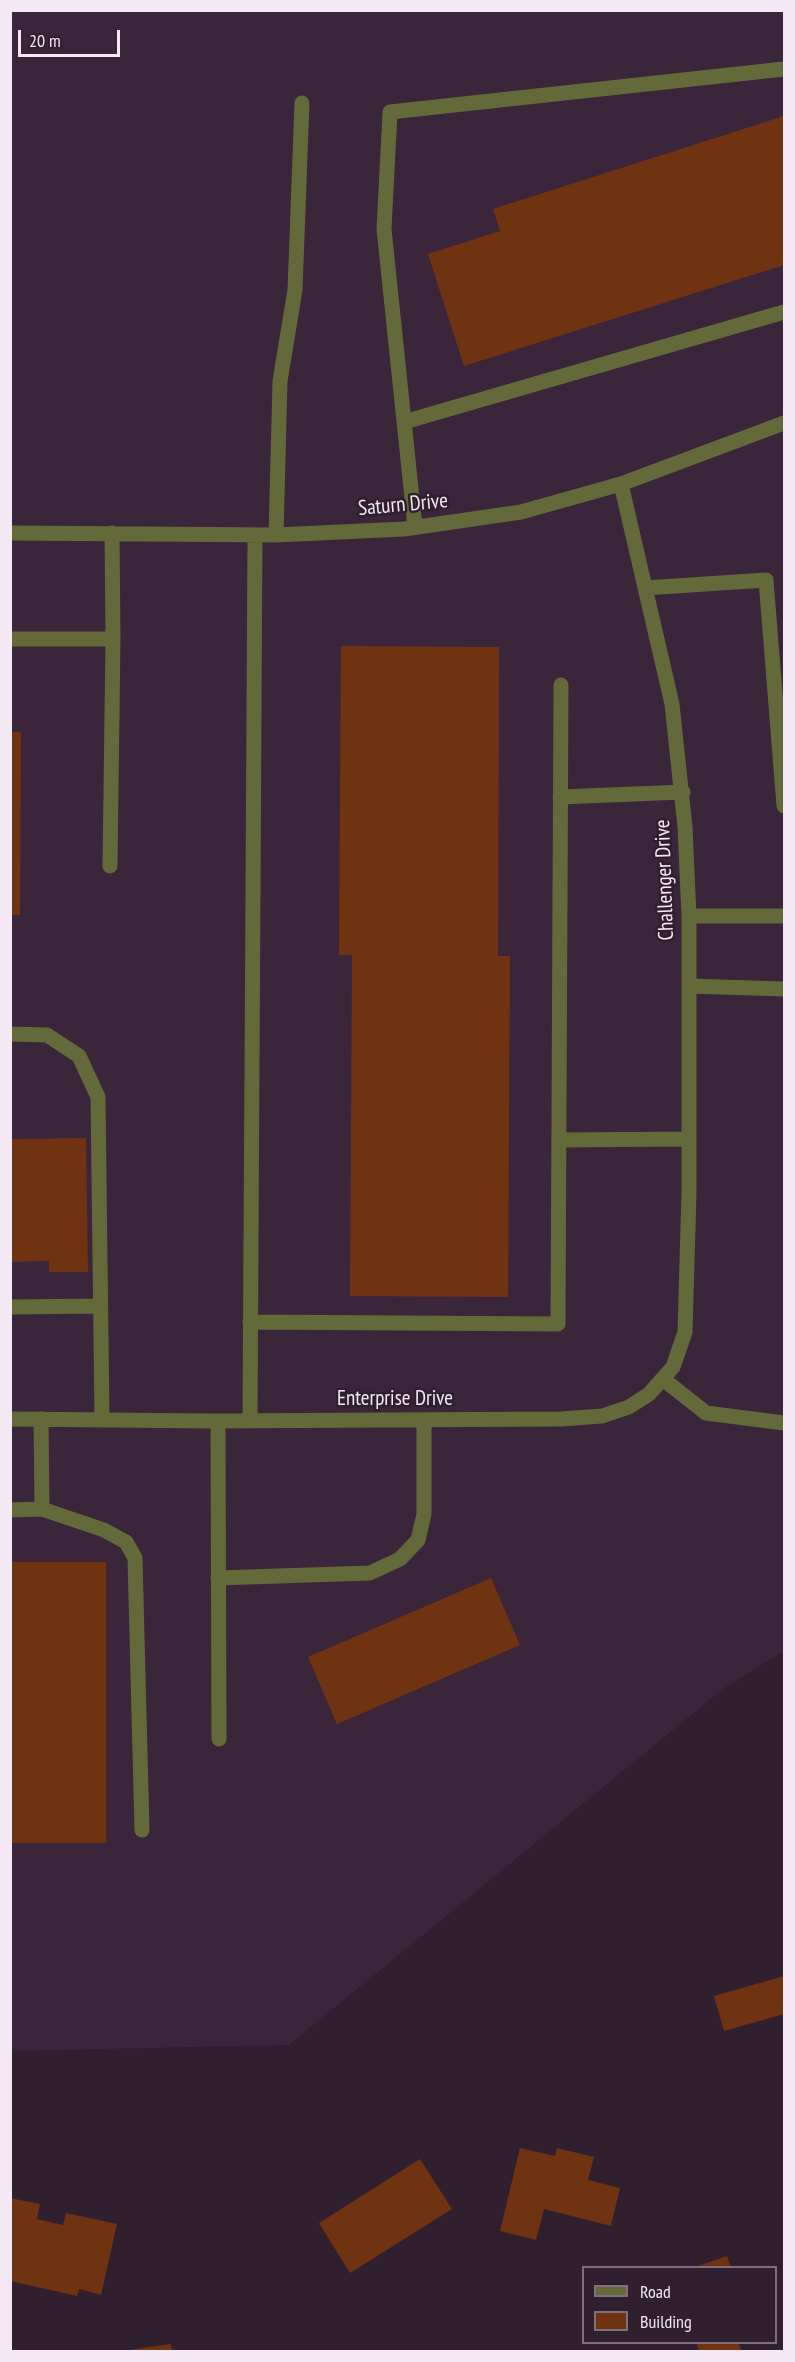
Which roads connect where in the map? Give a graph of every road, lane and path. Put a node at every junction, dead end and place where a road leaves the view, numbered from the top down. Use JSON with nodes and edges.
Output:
{"nodes":[{"id":1,"x":784,"y":69,"type":"edge"},
{"id":2,"x":302,"y":103,"type":"dead end"},
{"id":3,"x":784,"y":312,"type":"edge"},
{"id":4,"x":404,"y":422,"type":"junction"},
{"id":5,"x":784,"y":423,"type":"edge"},
{"id":6,"x":621,"y":484,"type":"junction"},
{"id":7,"x":416,"y":527,"type":"junction"},
{"id":8,"x":10,"y":533,"type":"edge"},
{"id":9,"x":112,"y":533,"type":"junction"},
{"id":10,"x":255,"y":534,"type":"junction"},
{"id":11,"x":276,"y":534,"type":"junction"},
{"id":12,"x":645,"y":588,"type":"junction"},
{"id":13,"x":10,"y":639,"type":"edge"},
{"id":14,"x":113,"y":639,"type":"junction"},
{"id":15,"x":561,"y":685,"type":"dead end"},
{"id":16,"x":682,"y":792,"type":"junction"},
{"id":17,"x":560,"y":797,"type":"junction"},
{"id":18,"x":784,"y":806,"type":"edge"},
{"id":19,"x":111,"y":866,"type":"dead end"},
{"id":20,"x":689,"y":916,"type":"junction"},
{"id":21,"x":784,"y":916,"type":"edge"},
{"id":22,"x":689,"y":986,"type":"junction"},
{"id":23,"x":784,"y":989,"type":"edge"},
{"id":24,"x":10,"y":1034,"type":"edge"},
{"id":25,"x":689,"y":1139,"type":"junction"},
{"id":26,"x":559,"y":1140,"type":"junction"},
{"id":27,"x":687,"y":1280,"type":"joint"},
{"id":28,"x":100,"y":1306,"type":"junction"},
{"id":29,"x":10,"y":1307,"type":"edge"},
{"id":30,"x":250,"y":1322,"type":"junction"},
{"id":31,"x":663,"y":1379,"type":"junction"},
{"id":32,"x":10,"y":1419,"type":"edge"},
{"id":33,"x":41,"y":1419,"type":"junction"},
{"id":34,"x":102,"y":1419,"type":"junction"},
{"id":35,"x":424,"y":1420,"type":"junction"},
{"id":36,"x":218,"y":1421,"type":"junction"},
{"id":37,"x":250,"y":1421,"type":"junction"},
{"id":38,"x":784,"y":1423,"type":"edge"},
{"id":39,"x":42,"y":1509,"type":"junction"},
{"id":40,"x":10,"y":1510,"type":"edge"},
{"id":41,"x":218,"y":1578,"type":"junction"},
{"id":42,"x":219,"y":1739,"type":"dead end"},
{"id":43,"x":142,"y":1830,"type":"dead end"}],
"edges":[{"from":1,"to":4,"type":"street"},
{"from":2,"to":11,"type":"street"},
{"from":3,"to":4,"type":"street"},
{"from":4,"to":7,"type":"street"},
{"from":5,"to":6,"type":"street","name":"Saturn Drive"},
{"from":6,"to":7,"type":"street","name":"Saturn Drive"},
{"from":6,"to":12,"type":"street","name":"Challenger Drive"},
{"from":7,"to":11,"type":"street","name":"Saturn Drive"},
{"from":8,"to":9,"type":"street","name":"Saturn Drive"},
{"from":9,"to":10,"type":"street","name":"Saturn Drive"},
{"from":9,"to":14,"type":"street"},
{"from":10,"to":11,"type":"street","name":"Saturn Drive"},
{"from":10,"to":30,"type":"street"},
{"from":12,"to":16,"type":"street","name":"Challenger Drive"},
{"from":12,"to":18,"type":"street"},
{"from":13,"to":14,"type":"street"},
{"from":14,"to":19,"type":"street"},
{"from":15,"to":17,"type":"street"},
{"from":16,"to":17,"type":"street"},
{"from":16,"to":20,"type":"street","name":"Challenger Drive"},
{"from":17,"to":26,"type":"street"},
{"from":20,"to":21,"type":"street"},
{"from":20,"to":22,"type":"street","name":"Challenger Drive"},
{"from":22,"to":23,"type":"street"},
{"from":22,"to":25,"type":"street","name":"Challenger Drive"},
{"from":24,"to":28,"type":"street"},
{"from":25,"to":26,"type":"street"},
{"from":25,"to":27,"type":"street","name":"Challenger Drive"},
{"from":26,"to":30,"type":"street"},
{"from":27,"to":31,"type":"street","name":"Enterprise Drive"},
{"from":28,"to":29,"type":"street"},
{"from":28,"to":34,"type":"street"},
{"from":30,"to":37,"type":"street"},
{"from":31,"to":35,"type":"street","name":"Enterprise Drive"},
{"from":31,"to":38,"type":"street"},
{"from":32,"to":33,"type":"street","name":"Enterprise Drive"},
{"from":33,"to":34,"type":"street","name":"Enterprise Drive"},
{"from":33,"to":39,"type":"street"},
{"from":34,"to":36,"type":"street","name":"Enterprise Drive"},
{"from":35,"to":37,"type":"street","name":"Enterprise Drive"},
{"from":35,"to":41,"type":"street"},
{"from":36,"to":37,"type":"street","name":"Enterprise Drive"},
{"from":36,"to":41,"type":"street"},
{"from":39,"to":40,"type":"street"},
{"from":39,"to":43,"type":"street"},
{"from":41,"to":42,"type":"street"}]}
